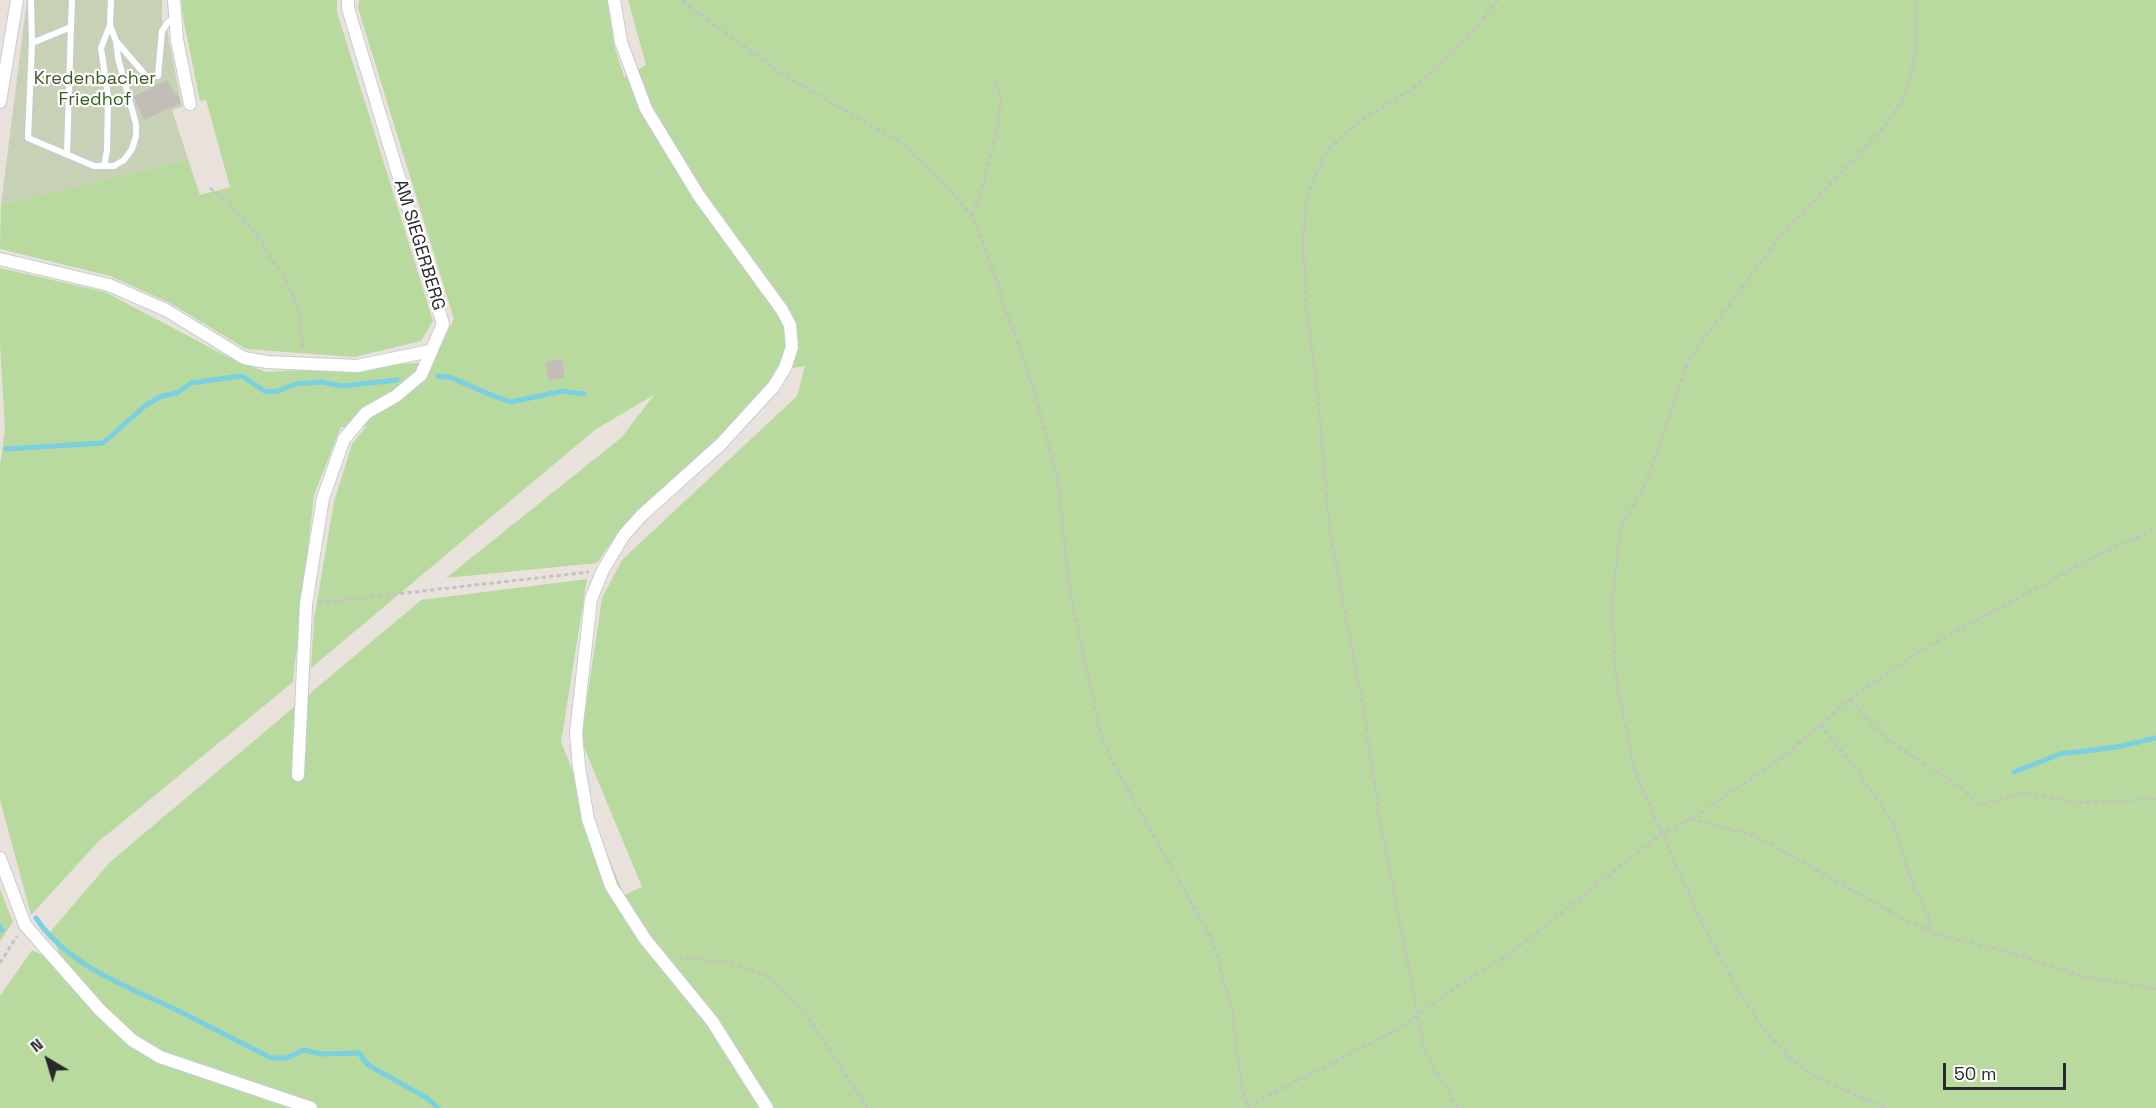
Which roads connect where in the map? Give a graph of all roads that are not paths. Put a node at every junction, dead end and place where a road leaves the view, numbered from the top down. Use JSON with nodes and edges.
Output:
{"nodes":[{"id":1,"x":17,"y":0,"type":"edge"},
{"id":2,"x":31,"y":0,"type":"edge"},
{"id":3,"x":72,"y":0,"type":"edge"},
{"id":4,"x":111,"y":0,"type":"edge"},
{"id":5,"x":174,"y":0,"type":"edge"},
{"id":6,"x":348,"y":0,"type":"edge"},
{"id":7,"x":614,"y":0,"type":"edge"},
{"id":8,"x":175,"y":20,"type":"junction"},
{"id":9,"x":110,"y":25,"type":"junction"},
{"id":10,"x":71,"y":27,"type":"junction"},
{"id":11,"x":116,"y":41,"type":"junction"},
{"id":12,"x":32,"y":43,"type":"junction"},
{"id":13,"x":0,"y":102,"type":"edge"},
{"id":14,"x":190,"y":104,"type":"dead end"},
{"id":15,"x":67,"y":153,"type":"junction"},
{"id":16,"x":104,"y":166,"type":"junction"},
{"id":17,"x":0,"y":259,"type":"edge"},
{"id":18,"x":430,"y":351,"type":"junction"},
{"id":19,"x":298,"y":776,"type":"dead end"},
{"id":20,"x":0,"y":858,"type":"edge"},
{"id":21,"x":311,"y":1108,"type":"edge"},
{"id":22,"x":767,"y":1108,"type":"edge"}],
"edges":[{"from":1,"to":13,"type":"street"},
{"from":2,"to":12,"type":"lane"},
{"from":3,"to":10,"type":"lane"},
{"from":4,"to":9,"type":"lane"},
{"from":5,"to":8,"type":"street"},
{"from":6,"to":18,"type":"street","name":"AM SIEGERBERG"},
{"from":7,"to":22,"type":"street"},
{"from":8,"to":11,"type":"lane"},
{"from":8,"to":14,"type":"street"},
{"from":9,"to":11,"type":"lane"},
{"from":9,"to":16,"type":"lane"},
{"from":10,"to":12,"type":"lane"},
{"from":10,"to":15,"type":"lane"},
{"from":11,"to":16,"type":"lane"},
{"from":12,"to":15,"type":"lane"},
{"from":15,"to":16,"type":"lane"},
{"from":17,"to":18,"type":"street"},
{"from":18,"to":19,"type":"street","name":"AM SIEGERBERG"},
{"from":20,"to":21,"type":"street"}]}
